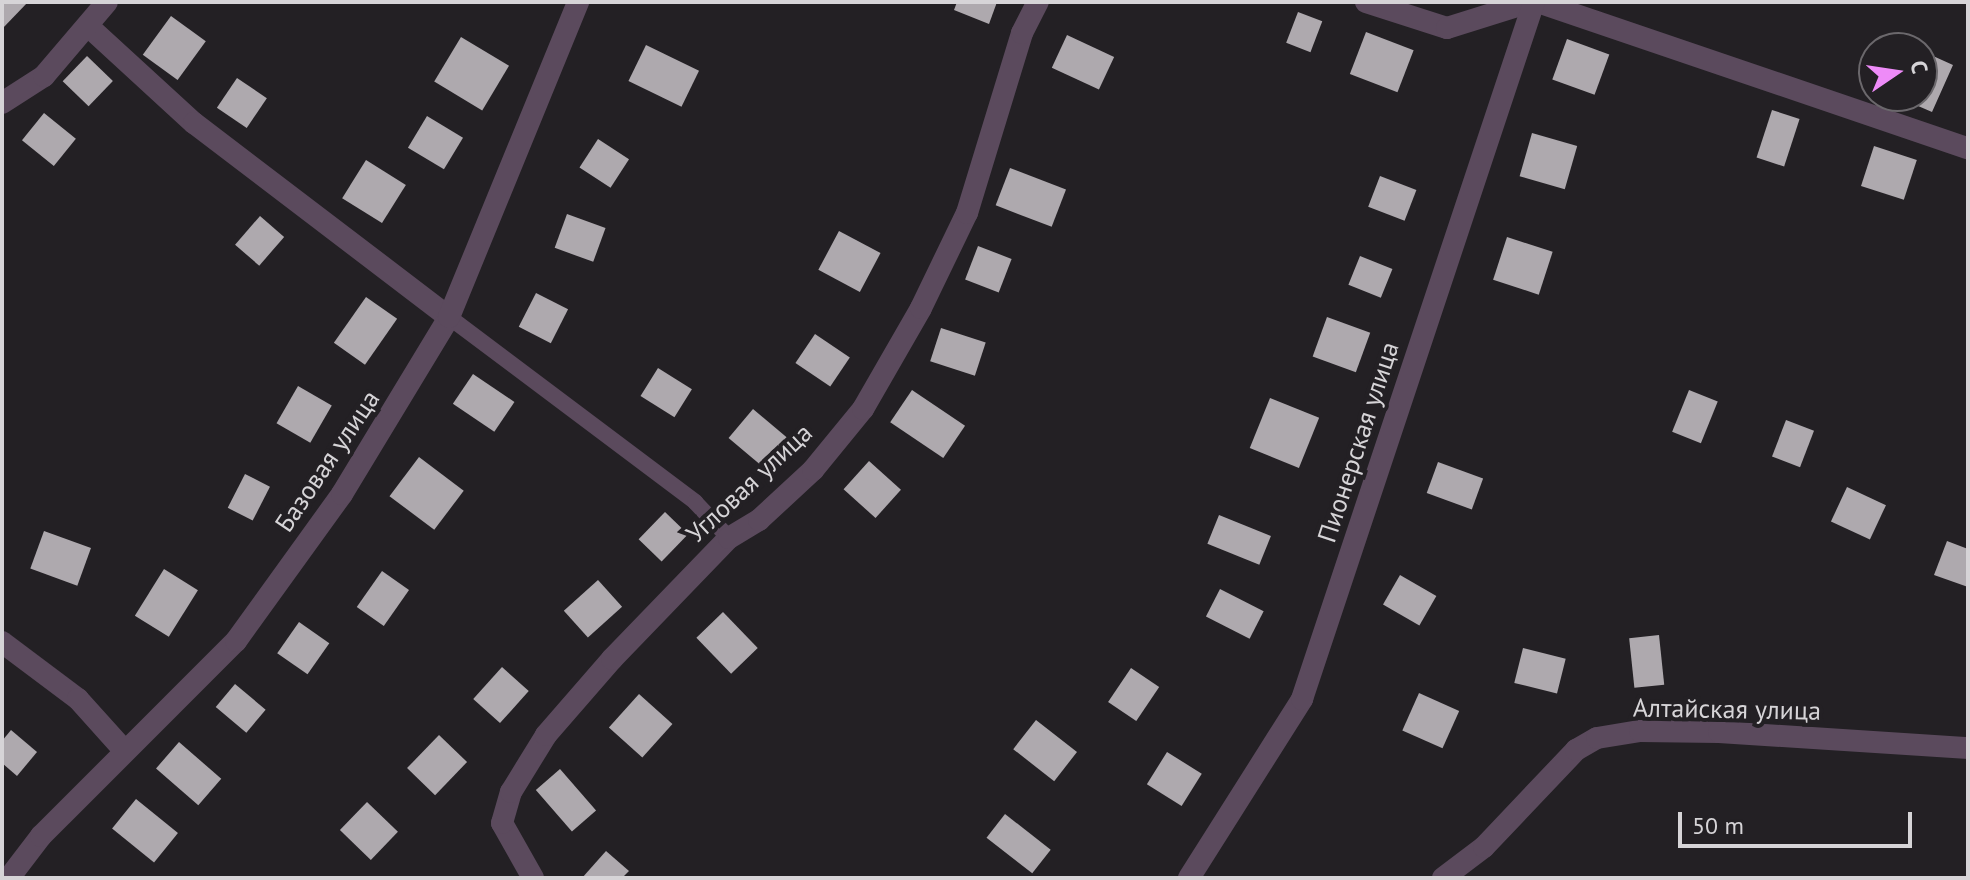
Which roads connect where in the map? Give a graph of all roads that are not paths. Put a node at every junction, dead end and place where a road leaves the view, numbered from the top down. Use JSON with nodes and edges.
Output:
{"nodes":[{"id":1,"x":107,"y":2,"type":"edge"},
{"id":2,"x":578,"y":2,"type":"edge"},
{"id":3,"x":1038,"y":2,"type":"edge"},
{"id":4,"x":1366,"y":2,"type":"edge"},
{"id":5,"x":1534,"y":2,"type":"edge"},
{"id":6,"x":88,"y":26,"type":"junction"},
{"id":7,"x":2,"y":103,"type":"edge"},
{"id":8,"x":1968,"y":148,"type":"edge"},
{"id":9,"x":449,"y":317,"type":"junction"},
{"id":10,"x":729,"y":538,"type":"junction"},
{"id":11,"x":2,"y":642,"type":"edge"},
{"id":12,"x":1968,"y":748,"type":"edge"},
{"id":13,"x":124,"y":750,"type":"junction"},
{"id":14,"x":9,"y":878,"type":"edge"},
{"id":15,"x":533,"y":878,"type":"edge"},
{"id":16,"x":1189,"y":878,"type":"edge"},
{"id":17,"x":1443,"y":878,"type":"edge"}],
"edges":[{"from":1,"to":6,"type":"street"},
{"from":2,"to":9,"type":"street","name":"Базовая улица"},
{"from":3,"to":10,"type":"street","name":"Угловая улица"},
{"from":4,"to":5,"type":"street"},
{"from":5,"to":8,"type":"street"},
{"from":5,"to":16,"type":"street","name":"Пионерская улица"},
{"from":6,"to":7,"type":"street"},
{"from":6,"to":9,"type":"street"},
{"from":9,"to":10,"type":"lane"},
{"from":9,"to":13,"type":"street","name":"Базовая улица"},
{"from":10,"to":15,"type":"street","name":"Угловая улица"},
{"from":11,"to":13,"type":"street"},
{"from":12,"to":17,"type":"street","name":"Алтайская улица"},
{"from":13,"to":14,"type":"street","name":"Базовая улица"}]}
